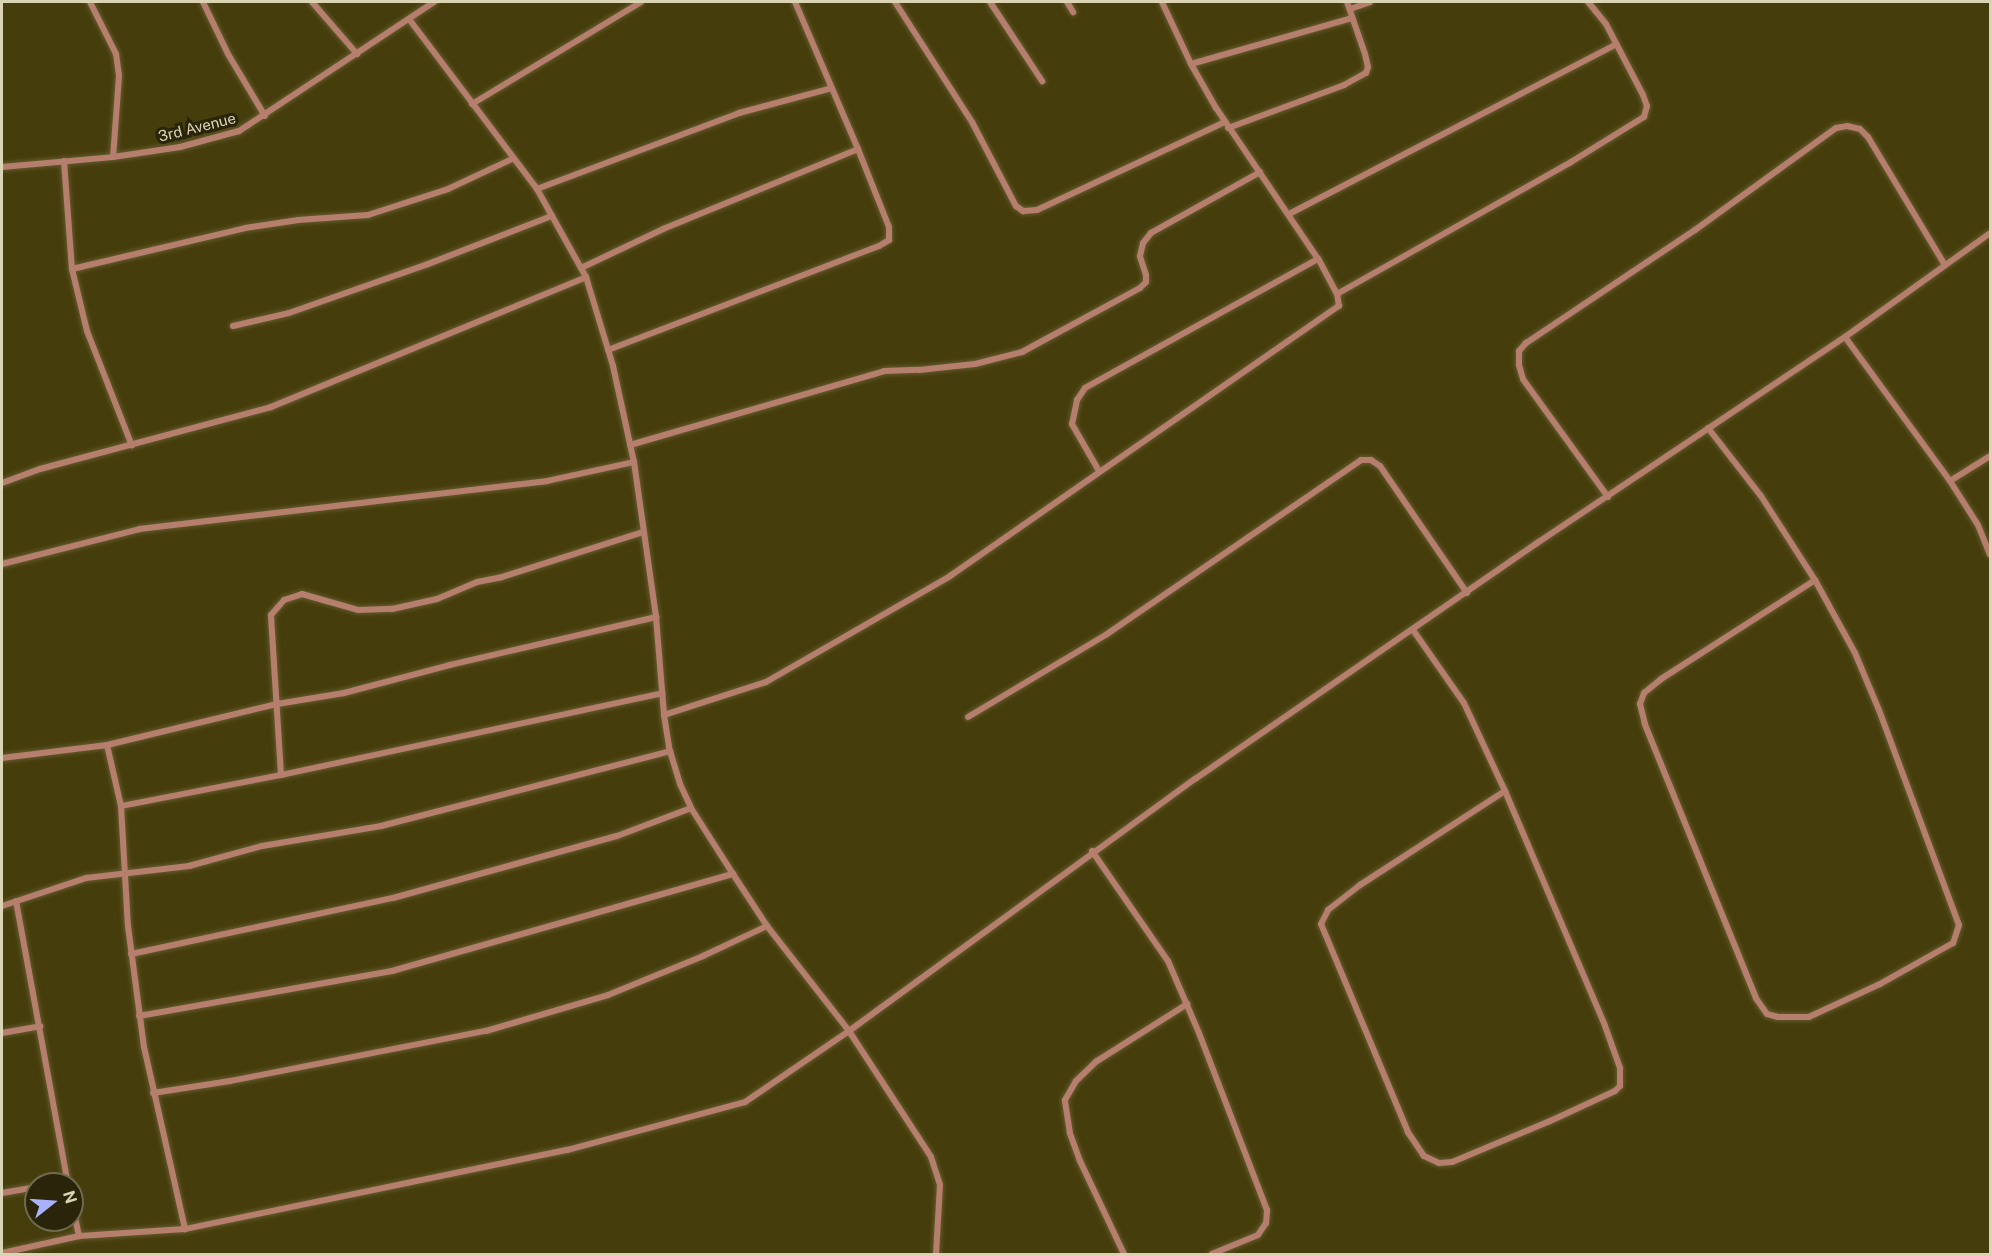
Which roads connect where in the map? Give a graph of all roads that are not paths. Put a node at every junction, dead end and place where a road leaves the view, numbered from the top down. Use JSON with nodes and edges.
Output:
{"nodes":[{"id":1,"x":90,"y":2,"type":"edge"},
{"id":2,"x":203,"y":2,"type":"edge"},
{"id":3,"x":312,"y":2,"type":"edge"},
{"id":4,"x":434,"y":2,"type":"edge"},
{"id":5,"x":641,"y":2,"type":"edge"},
{"id":6,"x":795,"y":2,"type":"edge"},
{"id":7,"x":895,"y":2,"type":"edge"},
{"id":8,"x":990,"y":2,"type":"edge"},
{"id":9,"x":1067,"y":2,"type":"edge"},
{"id":10,"x":1162,"y":2,"type":"edge"},
{"id":11,"x":1347,"y":2,"type":"edge"},
{"id":12,"x":1370,"y":2,"type":"edge"},
{"id":13,"x":1588,"y":2,"type":"edge"},
{"id":14,"x":1350,"y":9,"type":"junction"},
{"id":15,"x":1073,"y":12,"type":"dead end"},
{"id":16,"x":1353,"y":18,"type":"junction"},
{"id":17,"x":409,"y":19,"type":"junction"},
{"id":18,"x":1617,"y":44,"type":"junction"},
{"id":19,"x":357,"y":54,"type":"junction"},
{"id":20,"x":1191,"y":64,"type":"junction"},
{"id":21,"x":1042,"y":81,"type":"dead end"},
{"id":22,"x":832,"y":88,"type":"junction"},
{"id":23,"x":472,"y":104,"type":"junction"},
{"id":24,"x":265,"y":117,"type":"junction"},
{"id":25,"x":1227,"y":125,"type":"junction"},
{"id":26,"x":858,"y":149,"type":"junction"},
{"id":27,"x":113,"y":157,"type":"junction"},
{"id":28,"x":512,"y":159,"type":"junction"},
{"id":29,"x":64,"y":161,"type":"junction"},
{"id":30,"x":2,"y":167,"type":"edge"},
{"id":31,"x":1260,"y":172,"type":"junction"},
{"id":32,"x":537,"y":189,"type":"junction"},
{"id":33,"x":1289,"y":214,"type":"junction"},
{"id":34,"x":552,"y":216,"type":"junction"},
{"id":35,"x":1990,"y":233,"type":"edge"},
{"id":36,"x":1318,"y":259,"type":"junction"},
{"id":37,"x":1945,"y":265,"type":"junction"},
{"id":38,"x":581,"y":268,"type":"junction"},
{"id":39,"x":72,"y":269,"type":"junction"},
{"id":40,"x":586,"y":277,"type":"junction"},
{"id":41,"x":1337,"y":294,"type":"junction"},
{"id":42,"x":233,"y":326,"type":"dead end"},
{"id":43,"x":1845,"y":337,"type":"junction"},
{"id":44,"x":609,"y":350,"type":"junction"},
{"id":45,"x":1708,"y":428,"type":"junction"},
{"id":46,"x":630,"y":445,"type":"junction"},
{"id":47,"x":132,"y":446,"type":"junction"},
{"id":48,"x":1990,"y":456,"type":"edge"},
{"id":49,"x":634,"y":462,"type":"junction"},
{"id":50,"x":1099,"y":471,"type":"junction"},
{"id":51,"x":1950,"y":481,"type":"junction"},
{"id":52,"x":2,"y":483,"type":"edge"},
{"id":53,"x":1608,"y":496,"type":"junction"},
{"id":54,"x":643,"y":532,"type":"junction"},
{"id":55,"x":1990,"y":555,"type":"edge"},
{"id":56,"x":2,"y":564,"type":"edge"},
{"id":57,"x":1815,"y":580,"type":"junction"},
{"id":58,"x":1467,"y":593,"type":"junction"},
{"id":59,"x":656,"y":617,"type":"junction"},
{"id":60,"x":1413,"y":630,"type":"junction"},
{"id":61,"x":663,"y":693,"type":"junction"},
{"id":62,"x":277,"y":704,"type":"junction"},
{"id":63,"x":664,"y":715,"type":"junction"},
{"id":64,"x":968,"y":717,"type":"dead end"},
{"id":65,"x":107,"y":746,"type":"junction"},
{"id":66,"x":670,"y":751,"type":"junction"},
{"id":67,"x":2,"y":758,"type":"edge"},
{"id":68,"x":281,"y":776,"type":"junction"},
{"id":69,"x":1505,"y":791,"type":"junction"},
{"id":70,"x":121,"y":806,"type":"junction"},
{"id":71,"x":691,"y":808,"type":"junction"},
{"id":72,"x":1092,"y":851,"type":"junction"},
{"id":73,"x":733,"y":874,"type":"junction"},
{"id":74,"x":124,"y":875,"type":"junction"},
{"id":75,"x":16,"y":901,"type":"junction"},
{"id":76,"x":2,"y":906,"type":"edge"},
{"id":77,"x":767,"y":926,"type":"junction"},
{"id":78,"x":131,"y":954,"type":"junction"},
{"id":79,"x":1187,"y":1004,"type":"junction"},
{"id":80,"x":140,"y":1016,"type":"junction"},
{"id":81,"x":40,"y":1026,"type":"junction"},
{"id":82,"x":849,"y":1031,"type":"junction"},
{"id":83,"x":2,"y":1034,"type":"edge"},
{"id":84,"x":153,"y":1093,"type":"junction"},
{"id":85,"x":65,"y":1172,"type":"edge"},
{"id":86,"x":24,"y":1189,"type":"edge"},
{"id":87,"x":2,"y":1192,"type":"edge"},
{"id":88,"x":185,"y":1229,"type":"junction"},
{"id":89,"x":78,"y":1232,"type":"edge"},
{"id":90,"x":79,"y":1236,"type":"junction"},
{"id":91,"x":2,"y":1253,"type":"edge"},
{"id":92,"x":936,"y":1254,"type":"edge"},
{"id":93,"x":1124,"y":1254,"type":"edge"},
{"id":94,"x":1212,"y":1254,"type":"edge"}],
"edges":[{"from":1,"to":27,"type":"street"},
{"from":2,"to":24,"type":"street"},
{"from":3,"to":19,"type":"street"},
{"from":4,"to":17,"type":"street","name":"3rd Avenue"},
{"from":5,"to":23,"type":"street"},
{"from":6,"to":22,"type":"street"},
{"from":7,"to":25,"type":"street"},
{"from":8,"to":21,"type":"street"},
{"from":9,"to":15,"type":"street"},
{"from":10,"to":20,"type":"street"},
{"from":11,"to":14,"type":"street"},
{"from":12,"to":14,"type":"street"},
{"from":13,"to":18,"type":"street"},
{"from":14,"to":16,"type":"street"},
{"from":16,"to":20,"type":"street"},
{"from":16,"to":25,"type":"street"},
{"from":17,"to":19,"type":"street","name":"3rd Avenue"},
{"from":17,"to":23,"type":"street"},
{"from":18,"to":33,"type":"street"},
{"from":18,"to":41,"type":"street"},
{"from":19,"to":24,"type":"street","name":"3rd Avenue"},
{"from":20,"to":25,"type":"street"},
{"from":22,"to":26,"type":"street"},
{"from":22,"to":32,"type":"street"},
{"from":23,"to":28,"type":"street"},
{"from":24,"to":27,"type":"street","name":"3rd Avenue"},
{"from":25,"to":31,"type":"street"},
{"from":26,"to":38,"type":"street"},
{"from":26,"to":44,"type":"street"},
{"from":27,"to":29,"type":"street","name":"3rd Avenue"},
{"from":28,"to":32,"type":"street"},
{"from":28,"to":39,"type":"street"},
{"from":29,"to":30,"type":"street","name":"3rd Avenue"},
{"from":29,"to":39,"type":"street"},
{"from":31,"to":33,"type":"street"},
{"from":31,"to":46,"type":"street"},
{"from":32,"to":34,"type":"street"},
{"from":33,"to":36,"type":"street"},
{"from":34,"to":38,"type":"street"},
{"from":34,"to":42,"type":"street"},
{"from":35,"to":37,"type":"street"},
{"from":36,"to":41,"type":"street"},
{"from":36,"to":50,"type":"street"},
{"from":37,"to":43,"type":"street"},
{"from":37,"to":53,"type":"street"},
{"from":38,"to":40,"type":"street"},
{"from":39,"to":47,"type":"street"},
{"from":40,"to":44,"type":"street"},
{"from":40,"to":47,"type":"street"},
{"from":41,"to":50,"type":"street"},
{"from":43,"to":45,"type":"street"},
{"from":43,"to":51,"type":"street"},
{"from":44,"to":46,"type":"street"},
{"from":45,"to":53,"type":"street"},
{"from":45,"to":57,"type":"street"},
{"from":46,"to":49,"type":"street"},
{"from":47,"to":52,"type":"street"},
{"from":48,"to":51,"type":"street"},
{"from":49,"to":54,"type":"street"},
{"from":49,"to":56,"type":"street"},
{"from":50,"to":63,"type":"street"},
{"from":51,"to":55,"type":"street"},
{"from":53,"to":58,"type":"street"},
{"from":54,"to":59,"type":"street"},
{"from":54,"to":62,"type":"street"},
{"from":57,"to":57,"type":"street"},
{"from":58,"to":60,"type":"street"},
{"from":58,"to":64,"type":"street"},
{"from":59,"to":61,"type":"street"},
{"from":59,"to":62,"type":"street"},
{"from":60,"to":69,"type":"street"},
{"from":60,"to":72,"type":"street"},
{"from":61,"to":63,"type":"street"},
{"from":61,"to":68,"type":"street"},
{"from":62,"to":65,"type":"street"},
{"from":62,"to":68,"type":"street"},
{"from":63,"to":66,"type":"street"},
{"from":65,"to":67,"type":"street"},
{"from":65,"to":70,"type":"street"},
{"from":66,"to":71,"type":"street"},
{"from":66,"to":74,"type":"street"},
{"from":68,"to":70,"type":"street"},
{"from":69,"to":69,"type":"street"},
{"from":70,"to":74,"type":"street"},
{"from":71,"to":73,"type":"street"},
{"from":71,"to":78,"type":"street"},
{"from":72,"to":79,"type":"street"},
{"from":72,"to":82,"type":"street"},
{"from":73,"to":77,"type":"street"},
{"from":73,"to":80,"type":"street"},
{"from":74,"to":75,"type":"street"},
{"from":74,"to":78,"type":"street"},
{"from":75,"to":76,"type":"street"},
{"from":75,"to":81,"type":"street"},
{"from":77,"to":82,"type":"street"},
{"from":77,"to":84,"type":"street"},
{"from":78,"to":80,"type":"street"},
{"from":79,"to":93,"type":"street"},
{"from":79,"to":94,"type":"street"},
{"from":80,"to":84,"type":"street"},
{"from":81,"to":83,"type":"street"},
{"from":81,"to":85,"type":"street"},
{"from":82,"to":88,"type":"street"},
{"from":82,"to":92,"type":"street"},
{"from":84,"to":88,"type":"street"},
{"from":86,"to":87,"type":"street"},
{"from":88,"to":90,"type":"street"},
{"from":89,"to":90,"type":"street"},
{"from":90,"to":91,"type":"street"}]}
